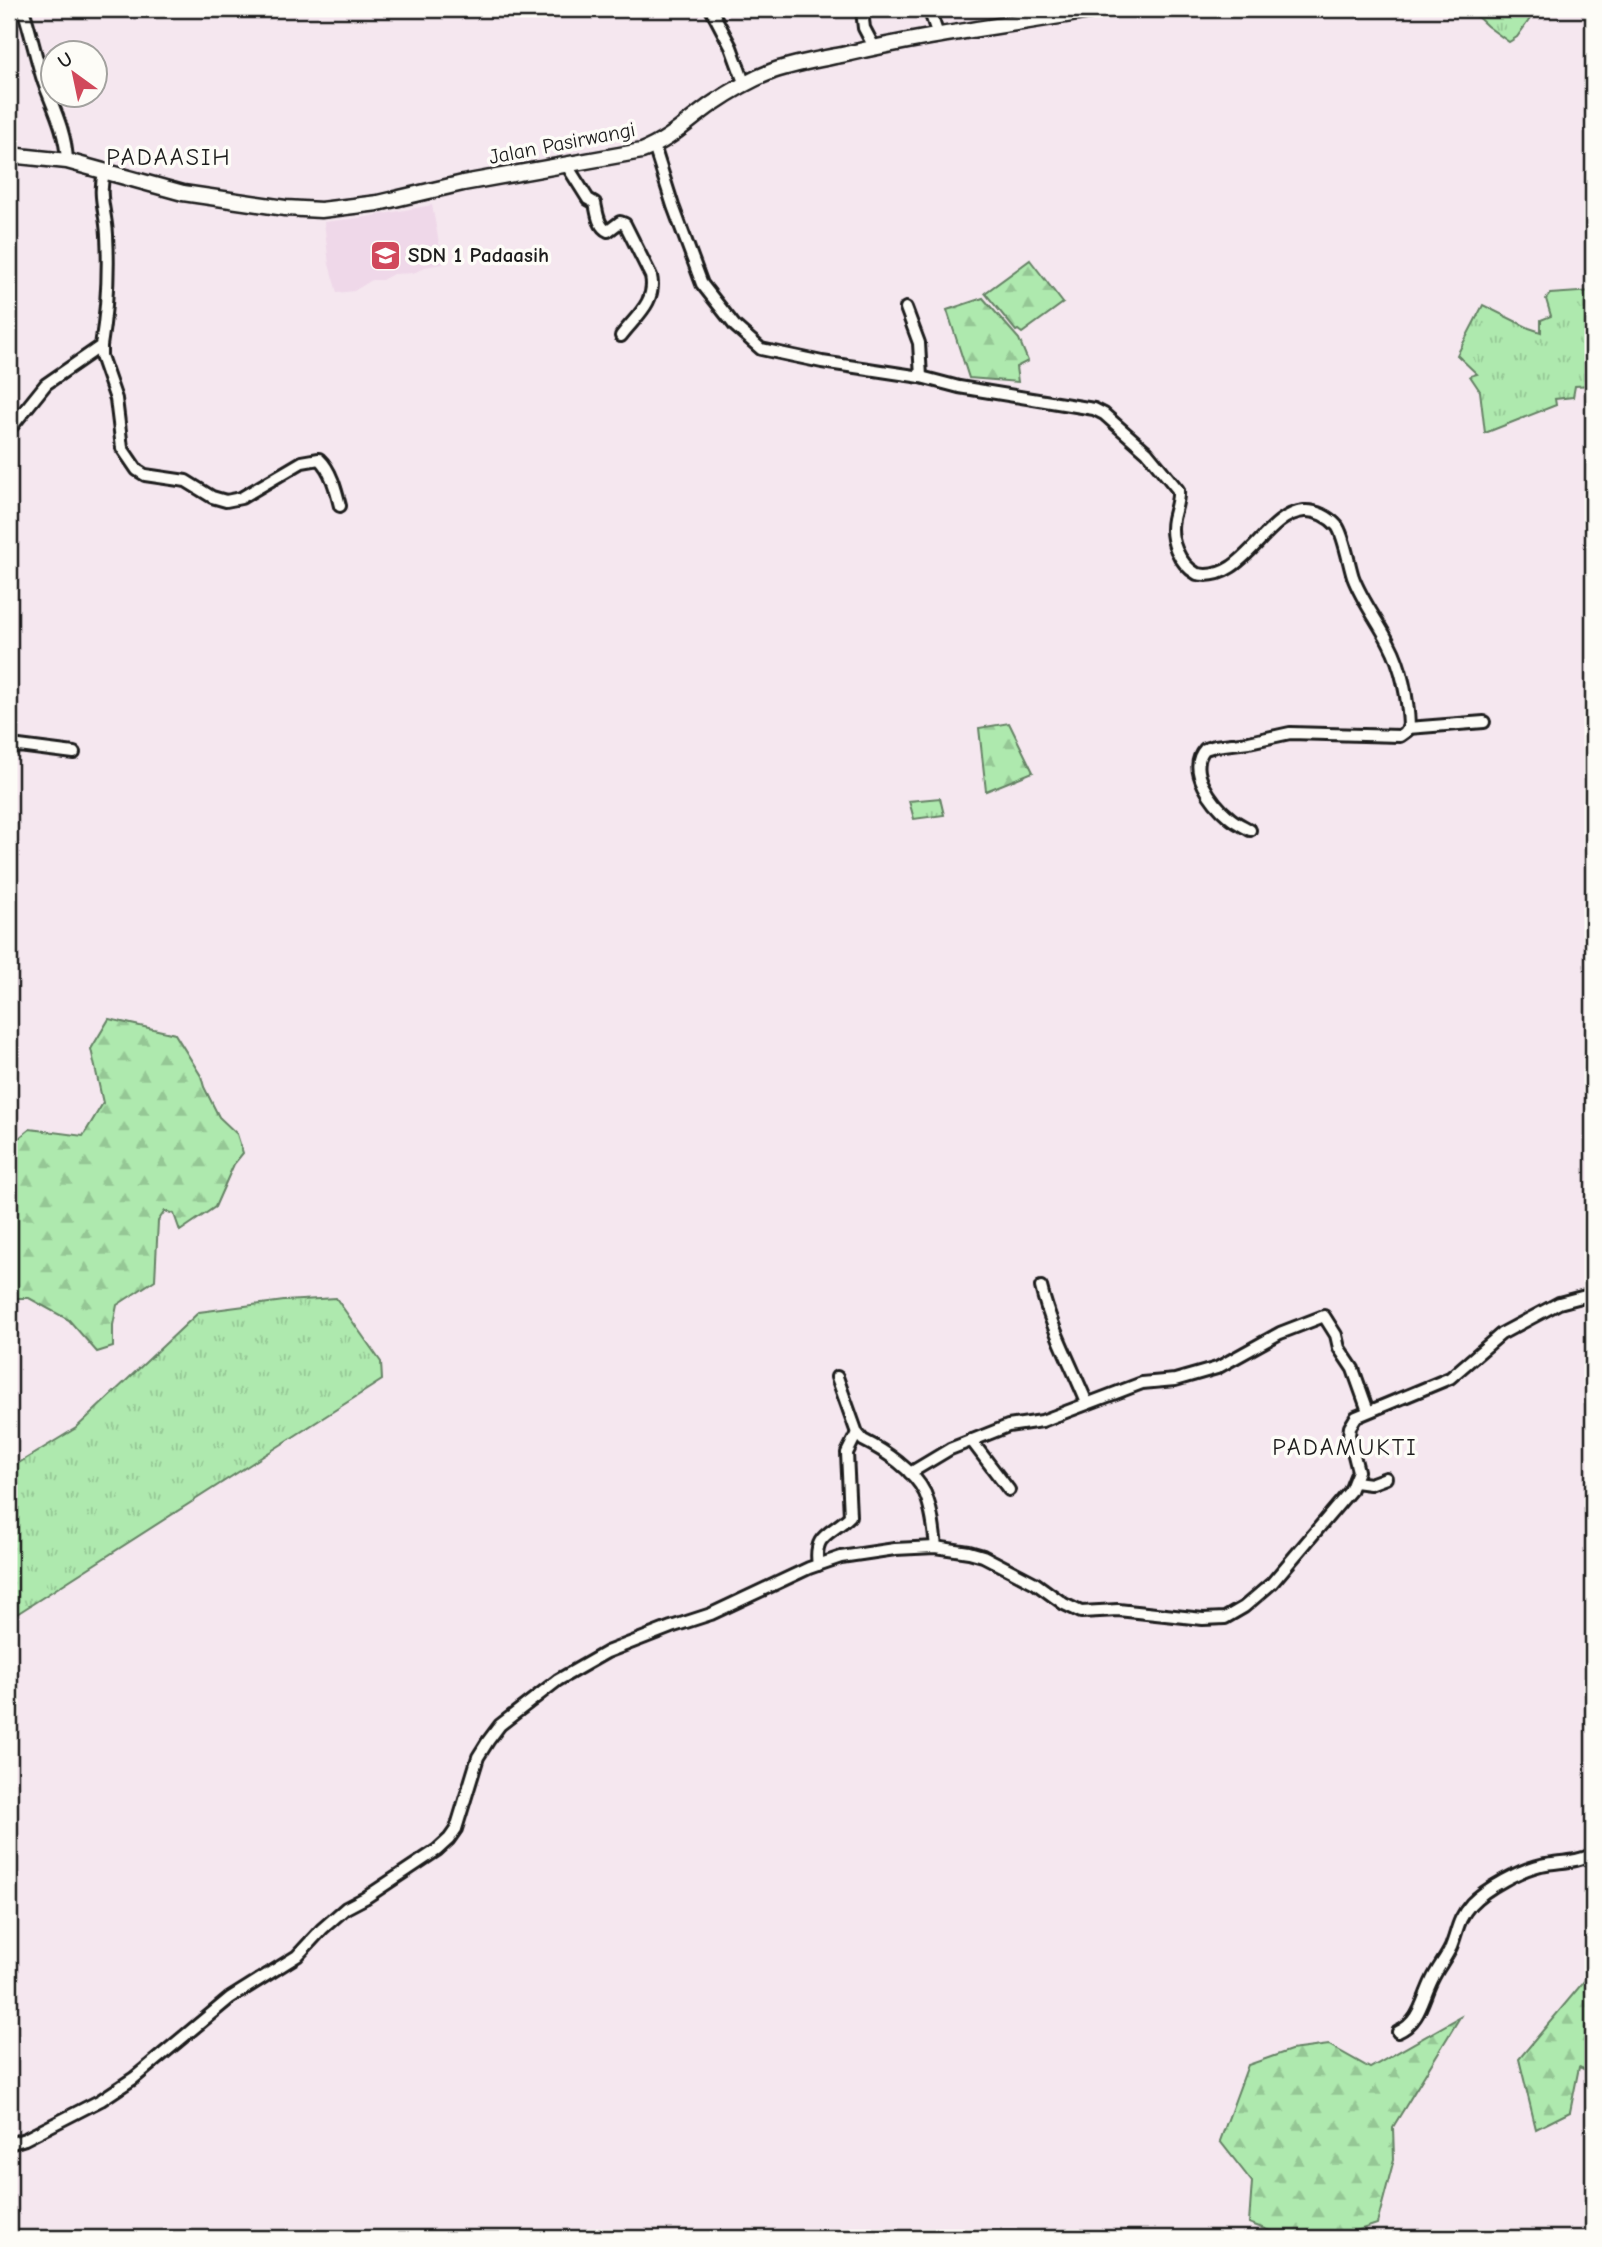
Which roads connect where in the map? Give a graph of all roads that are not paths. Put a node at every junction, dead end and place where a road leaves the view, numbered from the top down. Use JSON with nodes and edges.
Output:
{"nodes":[{"id":1,"x":23,"y":9,"type":"edge"},
{"id":2,"x":711,"y":9,"type":"edge"},
{"id":3,"x":929,"y":9,"type":"edge"},
{"id":4,"x":1102,"y":9,"type":"edge"},
{"id":5,"x":862,"y":11,"type":"dead end"},
{"id":6,"x":938,"y":35,"type":"junction"},
{"id":7,"x":874,"y":47,"type":"junction"},
{"id":8,"x":745,"y":85,"type":"junction"},
{"id":9,"x":654,"y":146,"type":"junction"},
{"id":10,"x":9,"y":155,"type":"edge"},
{"id":11,"x":67,"y":161,"type":"junction"},
{"id":12,"x":566,"y":164,"type":"junction"},
{"id":13,"x":105,"y":170,"type":"junction"},
{"id":14,"x":906,"y":308,"type":"dead end"},
{"id":15,"x":621,"y":335,"type":"dead end"},
{"id":16,"x":101,"y":346,"type":"junction"},
{"id":17,"x":921,"y":377,"type":"junction"},
{"id":18,"x":9,"y":430,"type":"edge"},
{"id":19,"x":340,"y":506,"type":"dead end"},
{"id":20,"x":1484,"y":722,"type":"dead end"},
{"id":21,"x":1408,"y":729,"type":"junction"},
{"id":22,"x":9,"y":750,"type":"edge"},
{"id":23,"x":74,"y":753,"type":"dead end"},
{"id":24,"x":1250,"y":830,"type":"dead end"},
{"id":25,"x":1041,"y":1287,"type":"dead end"},
{"id":26,"x":1593,"y":1294,"type":"edge"},
{"id":27,"x":837,"y":1377,"type":"dead end"},
{"id":28,"x":1087,"y":1403,"type":"junction"},
{"id":29,"x":1368,"y":1411,"type":"junction"},
{"id":30,"x":858,"y":1433,"type":"junction"},
{"id":31,"x":971,"y":1440,"type":"junction"},
{"id":32,"x":910,"y":1473,"type":"junction"},
{"id":33,"x":1386,"y":1478,"type":"dead end"},
{"id":34,"x":1355,"y":1482,"type":"junction"},
{"id":35,"x":1009,"y":1490,"type":"dead end"},
{"id":36,"x":936,"y":1547,"type":"junction"},
{"id":37,"x":818,"y":1565,"type":"junction"},
{"id":38,"x":1593,"y":1854,"type":"edge"},
{"id":39,"x":1398,"y":2032,"type":"dead end"},
{"id":40,"x":9,"y":2144,"type":"edge"}],
"edges":[{"from":1,"to":11,"type":"street"},
{"from":2,"to":8,"type":"street"},
{"from":3,"to":6,"type":"street"},
{"from":4,"to":6,"type":"street","name":"Jalan Pasirwangi"},
{"from":5,"to":7,"type":"street"},
{"from":6,"to":7,"type":"street","name":"Jalan Pasirwangi"},
{"from":7,"to":8,"type":"street","name":"Jalan Pasirwangi"},
{"from":8,"to":9,"type":"street","name":"Jalan Pasirwangi"},
{"from":9,"to":12,"type":"street","name":"Jalan Pasirwangi"},
{"from":9,"to":17,"type":"street"},
{"from":10,"to":11,"type":"street","name":"Jalan Pasirwangi"},
{"from":11,"to":13,"type":"street","name":"Jalan Pasirwangi"},
{"from":12,"to":13,"type":"street","name":"Jalan Pasirwangi"},
{"from":12,"to":15,"type":"street"},
{"from":13,"to":16,"type":"street"},
{"from":14,"to":17,"type":"street"},
{"from":16,"to":18,"type":"street"},
{"from":16,"to":19,"type":"street"},
{"from":17,"to":21,"type":"street"},
{"from":20,"to":21,"type":"street"},
{"from":21,"to":24,"type":"street"},
{"from":22,"to":23,"type":"street"},
{"from":25,"to":28,"type":"street"},
{"from":26,"to":29,"type":"street"},
{"from":27,"to":30,"type":"street"},
{"from":28,"to":29,"type":"street"},
{"from":28,"to":31,"type":"street"},
{"from":29,"to":34,"type":"street"},
{"from":30,"to":32,"type":"street"},
{"from":30,"to":37,"type":"street"},
{"from":31,"to":32,"type":"street"},
{"from":31,"to":35,"type":"street"},
{"from":32,"to":36,"type":"street"},
{"from":33,"to":34,"type":"street"},
{"from":34,"to":36,"type":"street"},
{"from":36,"to":37,"type":"street"},
{"from":37,"to":40,"type":"street"},
{"from":38,"to":39,"type":"street"}]}
